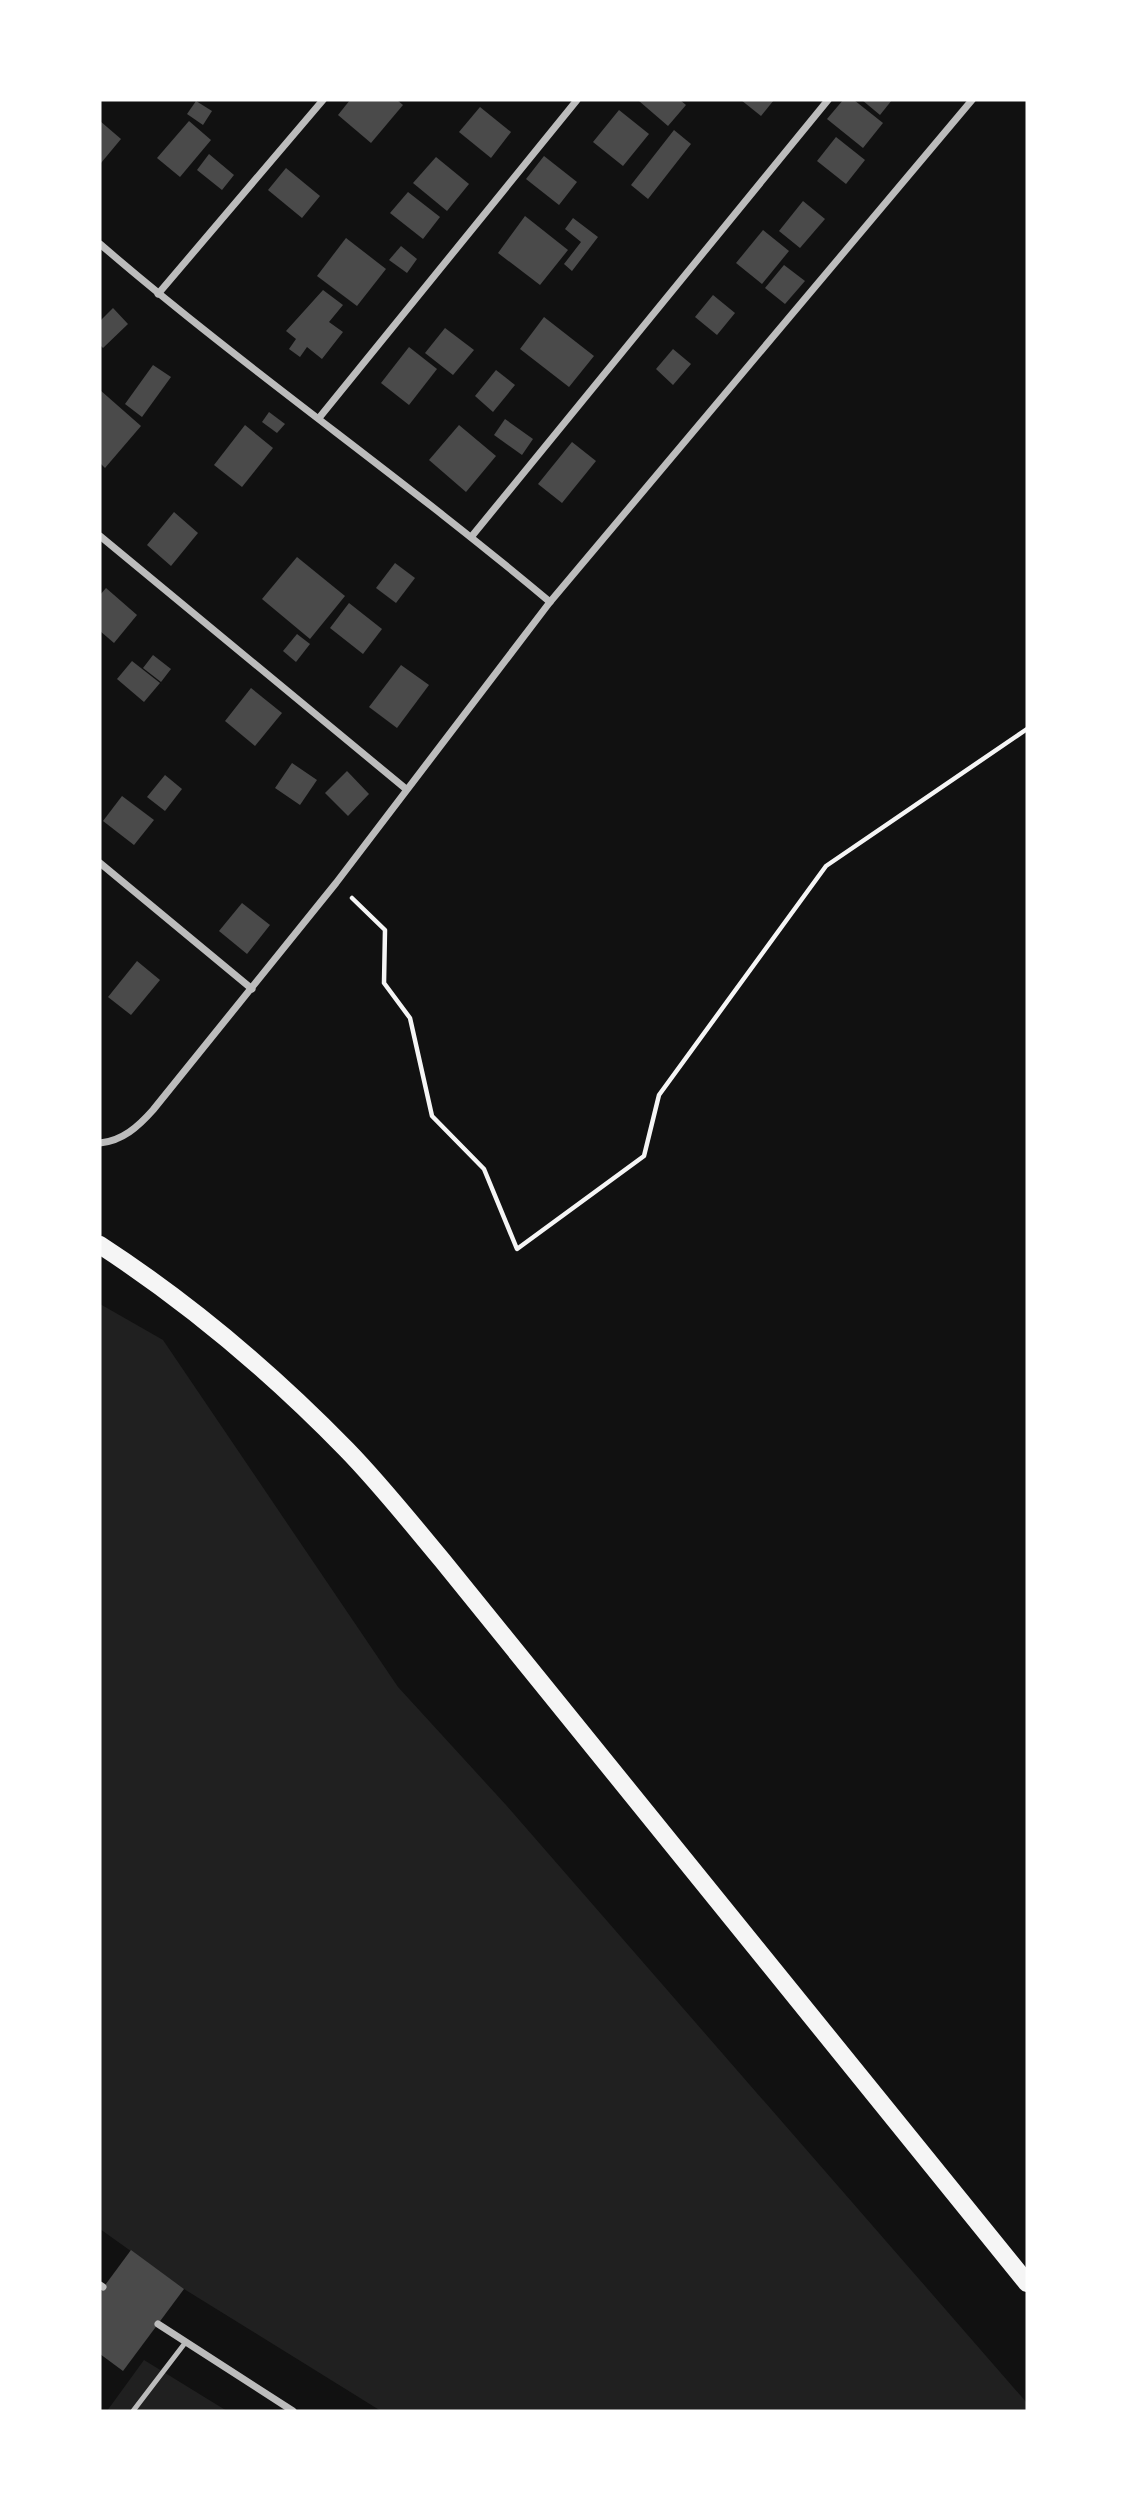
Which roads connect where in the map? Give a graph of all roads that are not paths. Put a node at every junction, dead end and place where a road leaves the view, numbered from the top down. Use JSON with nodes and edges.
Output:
{"nodes":[{"id":1,"x":323,"y":100,"type":"edge"},
{"id":2,"x":577,"y":100,"type":"edge"},
{"id":3,"x":828,"y":100,"type":"edge"},
{"id":4,"x":958,"y":100,"type":"edge"},
{"id":5,"x":972,"y":100,"type":"edge"},
{"id":6,"x":965,"y":107,"type":"junction"},
{"id":7,"x":100,"y":244,"type":"edge"},
{"id":8,"x":158,"y":294,"type":"junction"},
{"id":9,"x":319,"y":418,"type":"junction"},
{"id":10,"x":100,"y":536,"type":"edge"},
{"id":11,"x":472,"y":536,"type":"junction"},
{"id":12,"x":550,"y":602,"type":"junction"},
{"id":13,"x":406,"y":789,"type":"junction"},
{"id":14,"x":100,"y":863,"type":"edge"},
{"id":15,"x":252,"y":989,"type":"junction"},
{"id":16,"x":100,"y":1137,"type":"edge"},
{"id":17,"x":109,"y":1142,"type":"junction"},
{"id":18,"x":100,"y":1143,"type":"edge"},
{"id":19,"x":100,"y":1245,"type":"edge"},
{"id":20,"x":1027,"y":2283,"type":"edge"},
{"id":21,"x":158,"y":2324,"type":"dead end"},
{"id":22,"x":185,"y":2343,"type":"junction"},
{"id":23,"x":133,"y":2411,"type":"edge"},
{"id":24,"x":293,"y":2411,"type":"edge"}],
"edges":[{"from":1,"to":8,"type":"street"},
{"from":2,"to":9,"type":"street"},
{"from":3,"to":11,"type":"street"},
{"from":4,"to":6,"type":"street"},
{"from":5,"to":6,"type":"street"},
{"from":6,"to":12,"type":"street"},
{"from":7,"to":8,"type":"street"},
{"from":8,"to":9,"type":"street"},
{"from":9,"to":11,"type":"street"},
{"from":10,"to":13,"type":"street"},
{"from":11,"to":12,"type":"street"},
{"from":12,"to":13,"type":"street"},
{"from":13,"to":15,"type":"street"},
{"from":14,"to":15,"type":"street"},
{"from":15,"to":17,"type":"street"},
{"from":16,"to":17,"type":"street"},
{"from":17,"to":18,"type":"street"},
{"from":19,"to":20,"type":"main road"},
{"from":21,"to":22,"type":"street"},
{"from":22,"to":23,"type":"lane"},
{"from":22,"to":24,"type":"street"}]}
